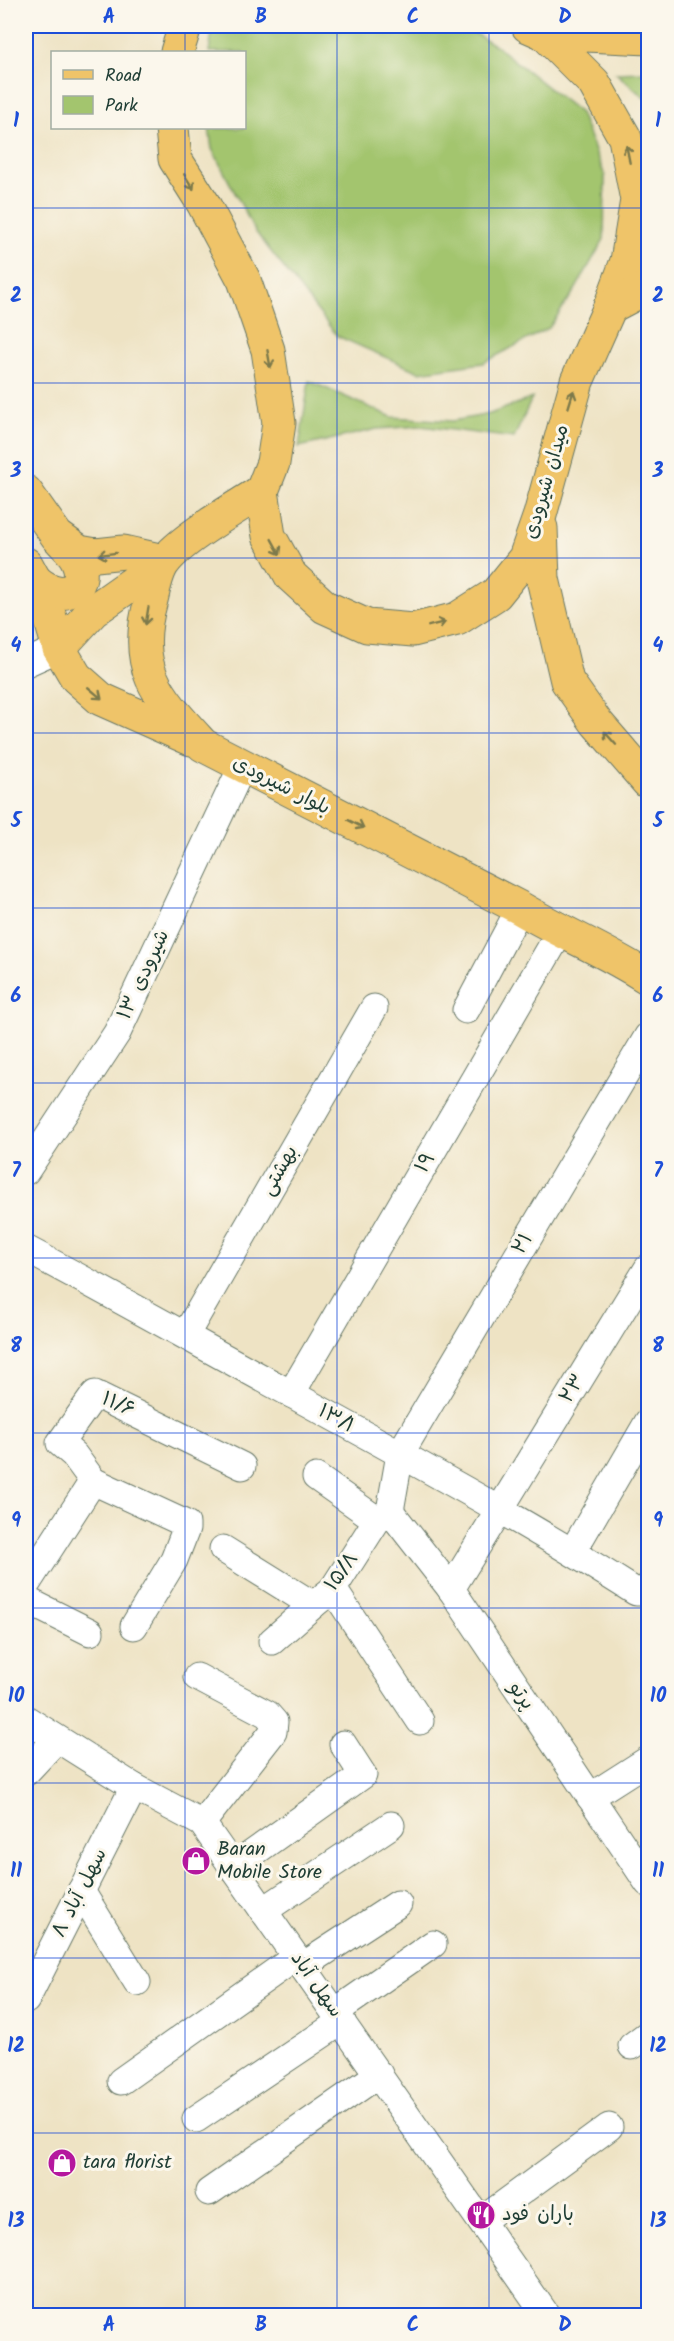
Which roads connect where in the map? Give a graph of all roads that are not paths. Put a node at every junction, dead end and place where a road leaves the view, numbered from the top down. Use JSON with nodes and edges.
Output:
{"nodes":[{"id":1,"x":185,"y":26,"type":"edge"},
{"id":2,"x":536,"y":29,"type":"edge"},
{"id":3,"x":648,"y":38,"type":"edge"},
{"id":4,"x":177,"y":51,"type":"edge"},
{"id":5,"x":172,"y":129,"type":"edge"},
{"id":6,"x":648,"y":287,"type":"edge"},
{"id":7,"x":610,"y":307,"type":"junction"},
{"id":8,"x":262,"y":491,"type":"junction"},
{"id":9,"x":26,"y":492,"type":"edge"},
{"id":10,"x":540,"y":515,"type":"junction"},
{"id":11,"x":57,"y":536,"type":"junction"},
{"id":12,"x":164,"y":561,"type":"junction"},
{"id":13,"x":31,"y":573,"type":"edge"},
{"id":14,"x":59,"y":648,"type":"junction"},
{"id":15,"x":26,"y":663,"type":"edge"},
{"id":16,"x":203,"y":745,"type":"junction"},
{"id":17,"x":242,"y":767,"type":"junction"},
{"id":18,"x":648,"y":782,"type":"edge"},
{"id":19,"x":520,"y":908,"type":"junction"},
{"id":20,"x":560,"y":932,"type":"junction"},
{"id":21,"x":634,"y":962,"type":"edge"},
{"id":22,"x":648,"y":978,"type":"edge"},
{"id":23,"x":374,"y":1008,"type":"dead end"},
{"id":24,"x":466,"y":1010,"type":"dead end"},
{"id":25,"x":648,"y":1036,"type":"edge"},
{"id":26,"x":26,"y":1171,"type":"edge"},
{"id":27,"x":26,"y":1249,"type":"edge"},
{"id":28,"x":648,"y":1268,"type":"edge"},
{"id":29,"x":186,"y":1334,"type":"junction"},
{"id":30,"x":291,"y":1394,"type":"junction"},
{"id":31,"x":648,"y":1422,"type":"edge"},
{"id":32,"x":400,"y":1454,"type":"junction"},
{"id":33,"x":242,"y":1466,"type":"dead end"},
{"id":34,"x":316,"y":1477,"type":"dead end"},
{"id":35,"x":93,"y":1481,"type":"junction"},
{"id":36,"x":498,"y":1510,"type":"junction"},
{"id":37,"x":384,"y":1516,"type":"junction"},
{"id":38,"x":36,"y":1545,"type":"edge"},
{"id":39,"x":223,"y":1549,"type":"dead end"},
{"id":40,"x":573,"y":1551,"type":"junction"},
{"id":41,"x":26,"y":1585,"type":"edge"},
{"id":42,"x":451,"y":1589,"type":"junction"},
{"id":43,"x":645,"y":1589,"type":"edge"},
{"id":44,"x":323,"y":1597,"type":"junction"},
{"id":45,"x":26,"y":1600,"type":"edge"},
{"id":46,"x":134,"y":1626,"type":"dead end"},
{"id":47,"x":90,"y":1632,"type":"dead end"},
{"id":48,"x":272,"y":1641,"type":"dead end"},
{"id":49,"x":197,"y":1677,"type":"dead end"},
{"id":50,"x":26,"y":1719,"type":"edge"},
{"id":51,"x":420,"y":1721,"type":"dead end"},
{"id":52,"x":56,"y":1740,"type":"junction"},
{"id":53,"x":343,"y":1744,"type":"dead end"},
{"id":54,"x":648,"y":1760,"type":"edge"},
{"id":55,"x":26,"y":1772,"type":"edge"},
{"id":56,"x":134,"y":1787,"type":"junction"},
{"id":57,"x":590,"y":1797,"type":"junction"},
{"id":58,"x":202,"y":1823,"type":"junction"},
{"id":59,"x":391,"y":1826,"type":"dead end"},
{"id":60,"x":232,"y":1868,"type":"junction"},
{"id":61,"x":648,"y":1883,"type":"edge"},
{"id":62,"x":81,"y":1891,"type":"junction"},
{"id":63,"x":398,"y":1904,"type":"dead end"},
{"id":64,"x":264,"y":1911,"type":"junction"},
{"id":65,"x":433,"y":1944,"type":"dead end"},
{"id":66,"x":300,"y":1961,"type":"junction"},
{"id":67,"x":137,"y":1982,"type":"dead end"},
{"id":68,"x":26,"y":2000,"type":"edge"},
{"id":69,"x":338,"y":2017,"type":"junction"},
{"id":70,"x":378,"y":2074,"type":"junction"},
{"id":71,"x":121,"y":2080,"type":"dead end"},
{"id":72,"x":196,"y":2119,"type":"dead end"},
{"id":73,"x":609,"y":2127,"type":"dead end"},
{"id":74,"x":209,"y":2192,"type":"dead end"},
{"id":75,"x":481,"y":2221,"type":"junction"},
{"id":76,"x":547,"y":2316,"type":"edge"}],
"edges":[{"from":1,"to":4,"type":"main road"},
{"from":2,"to":3,"type":"main road"},
{"from":7,"to":2,"type":"main road","name":"میدان شیرودی","one_way":true},
{"from":5,"to":8,"type":"main road","one_way":true},
{"from":6,"to":7,"type":"main road"},
{"from":10,"to":7,"type":"main road","name":"میدان شیرودی","one_way":true},
{"from":8,"to":10,"type":"main road","name":"میدان شیرودی","one_way":true},
{"from":8,"to":12,"type":"main road"},
{"from":9,"to":11,"type":"main road"},
{"from":18,"to":10,"type":"main road","one_way":true},
{"from":12,"to":11,"type":"main road","one_way":true},
{"from":11,"to":13,"type":"main road"},
{"from":12,"to":14,"type":"main road"},
{"from":12,"to":16,"type":"main road","name":"بلوار شیرودی","one_way":true},
{"from":13,"to":14,"type":"main road"},
{"from":14,"to":15,"type":"street"},
{"from":14,"to":16,"type":"main road","one_way":true},
{"from":16,"to":17,"type":"main road","name":"بلوار شیرودی"},
{"from":17,"to":19,"type":"main road","name":"بلوار شیرودی","one_way":true},
{"from":17,"to":26,"type":"street","name":"شیرودی ۱۳"},
{"from":19,"to":20,"type":"main road","name":"بلوار شیرودی"},
{"from":19,"to":24,"type":"street"},
{"from":20,"to":21,"type":"main road","name":"بلوار شیرودی"},
{"from":20,"to":30,"type":"street","name":"۱۹"},
{"from":21,"to":22,"type":"main road","name":"بلوار شیرودی"},
{"from":23,"to":29,"type":"street","name":"بهشتی"},
{"from":25,"to":32,"type":"street","name":"۲۱"},
{"from":27,"to":29,"type":"street","name":"۱۳/۱"},
{"from":28,"to":36,"type":"street","name":"۲۳"},
{"from":29,"to":30,"type":"street","name":"۱۳/۱"},
{"from":30,"to":32,"type":"street","name":"۱۳/۱"},
{"from":31,"to":40,"type":"street"},
{"from":32,"to":36,"type":"street","name":"۱۳/۱"},
{"from":32,"to":37,"type":"street"},
{"from":33,"to":35,"type":"street","name":"۱۱/۶"},
{"from":34,"to":37,"type":"street","name":"پرتو"},
{"from":35,"to":38,"type":"street"},
{"from":35,"to":46,"type":"street"},
{"from":36,"to":40,"type":"street","name":"۱۳/۱"},
{"from":36,"to":42,"type":"street","name":"۲۳"},
{"from":37,"to":42,"type":"street","name":"پرتو"},
{"from":37,"to":44,"type":"street","name":"۱۵/۸"},
{"from":38,"to":41,"type":"street"},
{"from":39,"to":44,"type":"street","name":"۱۵/۸"},
{"from":40,"to":43,"type":"street","name":"۱۳/۱"},
{"from":42,"to":57,"type":"street","name":"پرتو"},
{"from":44,"to":48,"type":"street"},
{"from":44,"to":51,"type":"street"},
{"from":45,"to":47,"type":"street"},
{"from":49,"to":58,"type":"street"},
{"from":50,"to":52,"type":"street","name":"سهل آباد"},
{"from":52,"to":55,"type":"street"},
{"from":52,"to":56,"type":"street","name":"سهل آباد"},
{"from":53,"to":60,"type":"street"},
{"from":54,"to":57,"type":"street"},
{"from":56,"to":58,"type":"street","name":"سهل آباد"},
{"from":56,"to":62,"type":"street","name":"سهل آباد ۸"},
{"from":57,"to":61,"type":"street","name":"پرتو"},
{"from":58,"to":60,"type":"street","name":"سهل آباد"},
{"from":59,"to":64,"type":"street"},
{"from":60,"to":64,"type":"street","name":"سهل آباد"},
{"from":62,"to":67,"type":"street"},
{"from":62,"to":68,"type":"street","name":"سهل آباد ۸"},
{"from":63,"to":66,"type":"street"},
{"from":64,"to":66,"type":"street","name":"سهل آباد"},
{"from":65,"to":69,"type":"street"},
{"from":66,"to":69,"type":"street","name":"سهل آباد"},
{"from":66,"to":71,"type":"street"},
{"from":69,"to":70,"type":"street","name":"سهل آباد"},
{"from":69,"to":72,"type":"street"},
{"from":70,"to":74,"type":"street"},
{"from":70,"to":75,"type":"street","name":"سهل آباد"},
{"from":73,"to":75,"type":"street"},
{"from":75,"to":76,"type":"street","name":"سهل آباد"}]}
